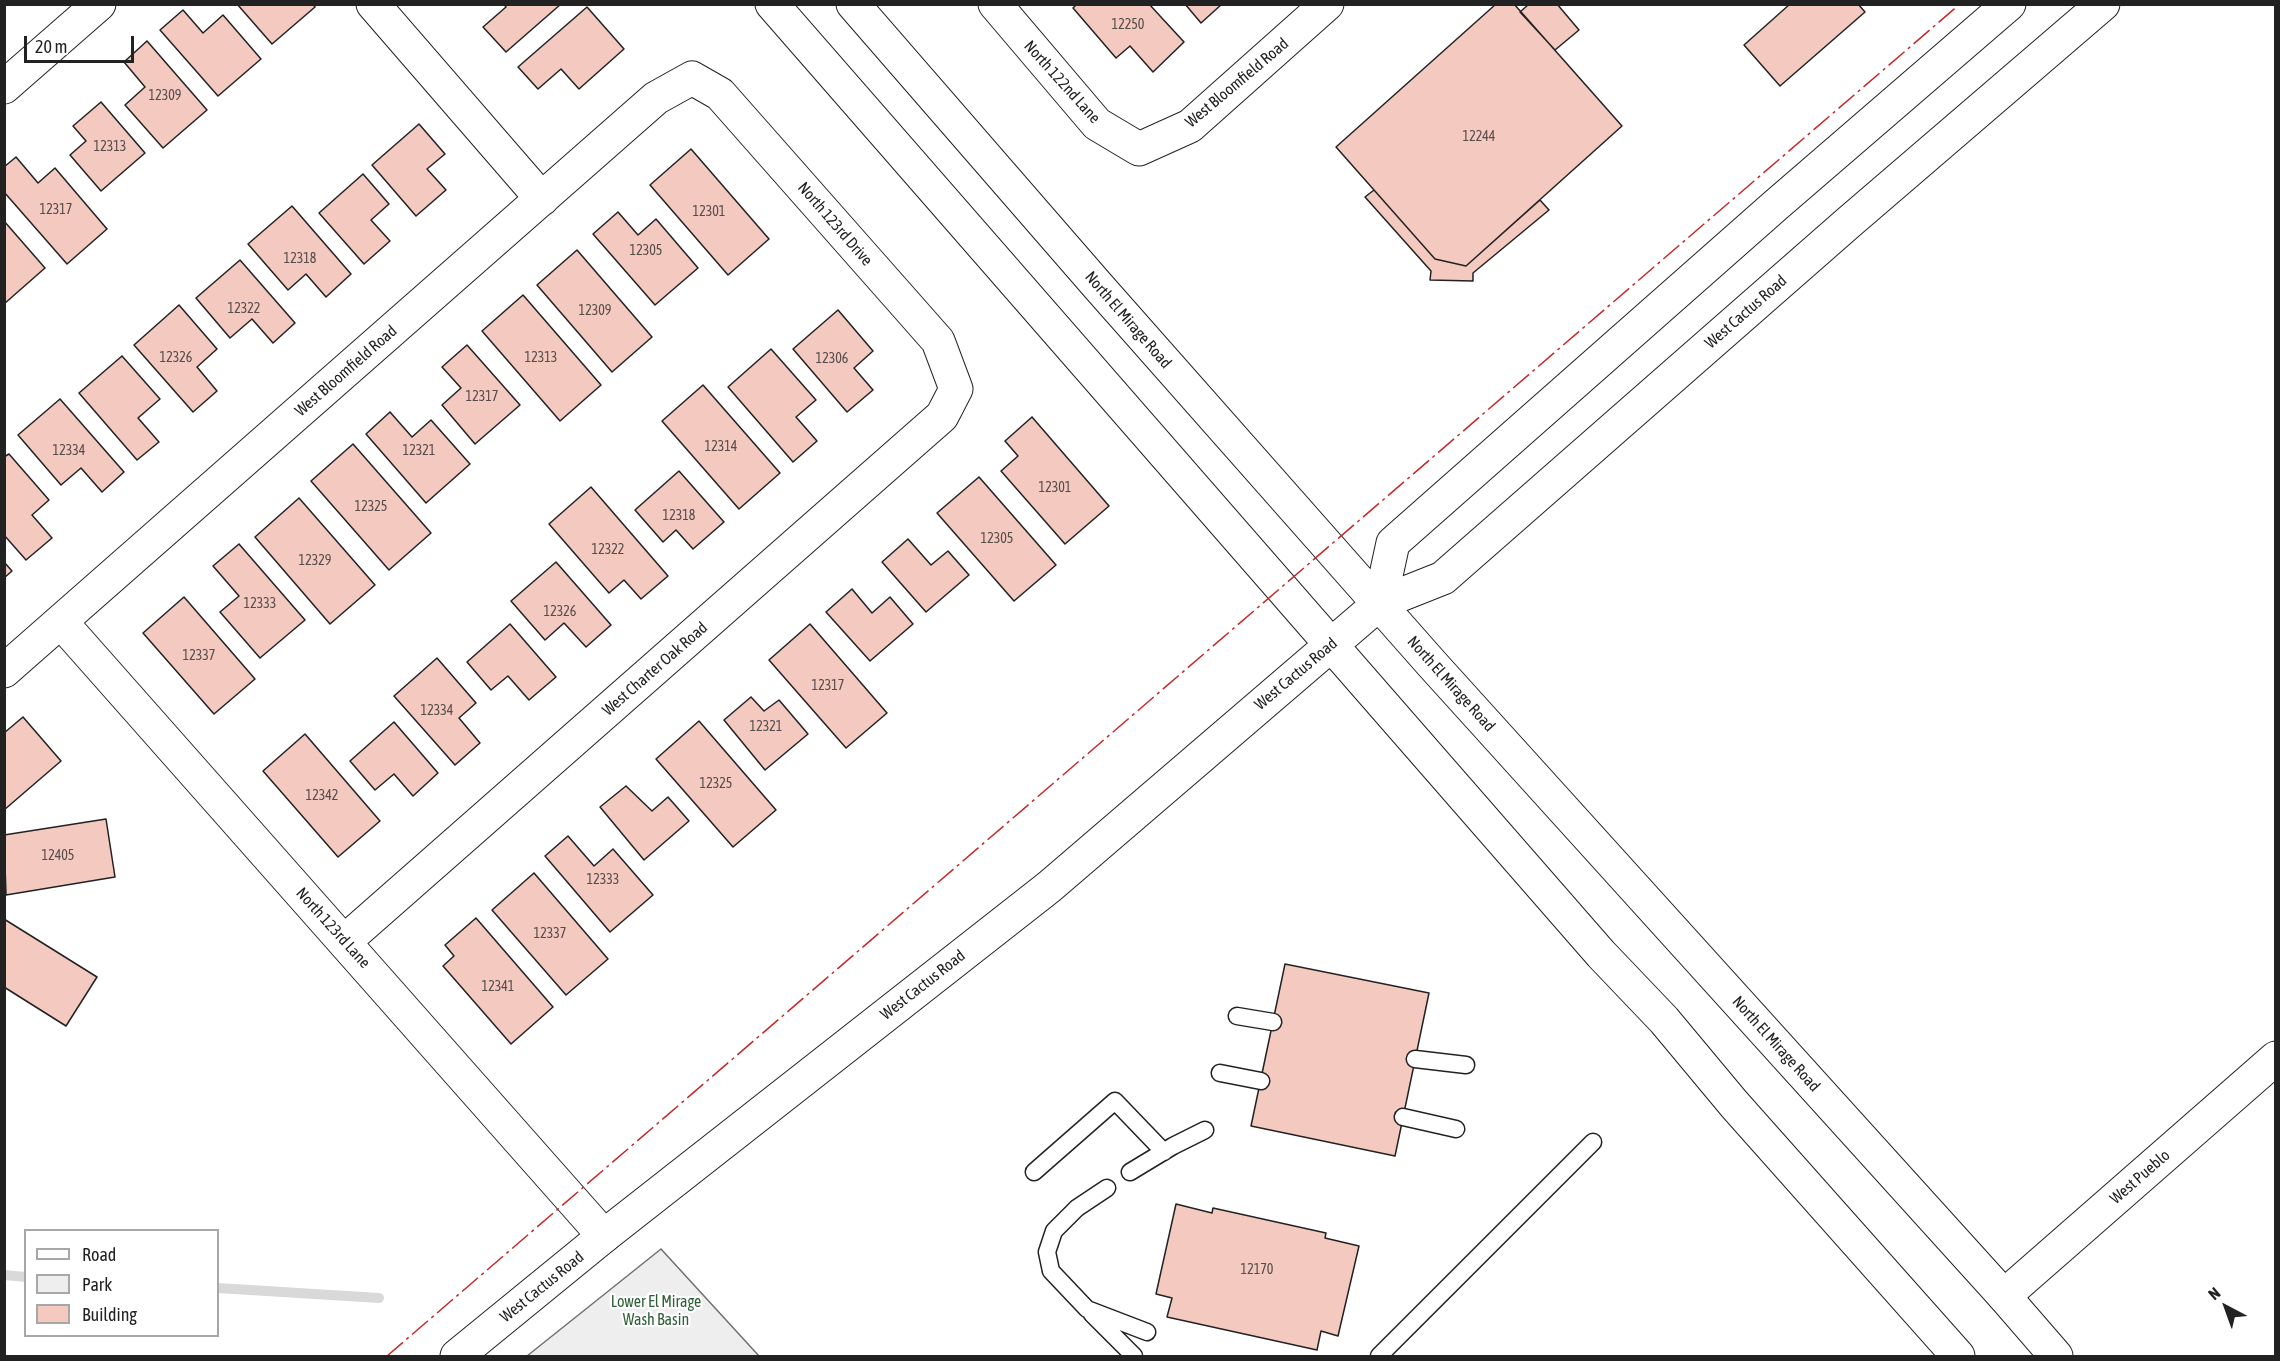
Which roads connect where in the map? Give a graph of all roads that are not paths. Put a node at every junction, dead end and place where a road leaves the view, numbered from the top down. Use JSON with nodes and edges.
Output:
{"nodes":[{"id":1,"x":99,"y":4,"type":"edge"},
{"id":2,"x":373,"y":4,"type":"edge"},
{"id":3,"x":772,"y":4,"type":"edge"},
{"id":4,"x":853,"y":4,"type":"edge"},
{"id":5,"x":995,"y":4,"type":"edge"},
{"id":6,"x":1327,"y":4,"type":"edge"},
{"id":7,"x":2009,"y":4,"type":"edge"},
{"id":8,"x":2103,"y":4,"type":"edge"},
{"id":9,"x":692,"y":78,"type":"joint"},
{"id":10,"x":4,"y":87,"type":"edge"},
{"id":11,"x":1139,"y":149,"type":"joint"},
{"id":12,"x":542,"y":199,"type":"junction"},
{"id":13,"x":956,"y":389,"type":"joint"},
{"id":14,"x":1380,"y":603,"type":"junction"},
{"id":15,"x":61,"y":622,"type":"junction"},
{"id":16,"x":1332,"y":644,"type":"junction"},
{"id":17,"x":4,"y":671,"type":"edge"},
{"id":18,"x":345,"y":941,"type":"junction"},
{"id":19,"x":1236,"y":1016,"type":"dead end"},
{"id":20,"x":1273,"y":1022,"type":"dead end"},
{"id":21,"x":2276,"y":1058,"type":"edge"},
{"id":22,"x":1415,"y":1059,"type":"dead end"},
{"id":23,"x":1466,"y":1065,"type":"dead end"},
{"id":24,"x":1220,"y":1073,"type":"dead end"},
{"id":25,"x":1261,"y":1081,"type":"dead end"},
{"id":26,"x":1403,"y":1117,"type":"dead end"},
{"id":27,"x":1456,"y":1129,"type":"dead end"},
{"id":28,"x":1205,"y":1131,"type":"dead end"},
{"id":29,"x":1593,"y":1142,"type":"dead end"},
{"id":30,"x":1164,"y":1152,"type":"junction"},
{"id":31,"x":1034,"y":1172,"type":"dead end"},
{"id":32,"x":1130,"y":1172,"type":"dead end"},
{"id":33,"x":1107,"y":1188,"type":"dead end"},
{"id":34,"x":604,"y":1236,"type":"junction"},
{"id":35,"x":2004,"y":1296,"type":"junction"},
{"id":36,"x":1087,"y":1309,"type":"junction"},
{"id":37,"x":1147,"y":1332,"type":"dead end"},
{"id":38,"x":1950,"y":1354,"type":"edge"},
{"id":39,"x":457,"y":1356,"type":"edge"},
{"id":40,"x":1134,"y":1356,"type":"edge"},
{"id":41,"x":1379,"y":1356,"type":"edge"},
{"id":42,"x":2056,"y":1356,"type":"edge"}],
"edges":[{"from":1,"to":10,"type":"street"},
{"from":2,"to":12,"type":"street"},
{"from":3,"to":16,"type":"street"},
{"from":4,"to":14,"type":"street","name":"North El Mirage Road"},
{"from":5,"to":11,"type":"street","name":"North 122nd Lane"},
{"from":6,"to":11,"type":"street","name":"West Bloomfield Road"},
{"from":7,"to":14,"type":"street"},
{"from":8,"to":14,"type":"street","name":"West Cactus Road"},
{"from":9,"to":12,"type":"street","name":"West Bloomfield Road"},
{"from":9,"to":13,"type":"street","name":"North 123rd Drive"},
{"from":12,"to":15,"type":"street","name":"West Bloomfield Road"},
{"from":13,"to":18,"type":"street","name":"West Charter Oak Road"},
{"from":14,"to":16,"type":"street","name":"West Cactus Road"},
{"from":14,"to":35,"type":"street","name":"North El Mirage Road"},
{"from":15,"to":17,"type":"street","name":"West Bloomfield Road"},
{"from":15,"to":18,"type":"street","name":"North 123rd Lane"},
{"from":16,"to":34,"type":"street","name":"West Cactus Road"},
{"from":16,"to":38,"type":"street"},
{"from":18,"to":34,"type":"street","name":"North 123rd Lane"},
{"from":19,"to":20,"type":"lane"},
{"from":21,"to":35,"type":"street","name":"West Pueblo"},
{"from":22,"to":23,"type":"lane"},
{"from":24,"to":25,"type":"lane"},
{"from":26,"to":27,"type":"lane"},
{"from":28,"to":30,"type":"lane"},
{"from":29,"to":41,"type":"lane"},
{"from":30,"to":31,"type":"lane"},
{"from":30,"to":32,"type":"lane"},
{"from":33,"to":36,"type":"lane"},
{"from":34,"to":39,"type":"street","name":"West Cactus Road"},
{"from":35,"to":42,"type":"street","name":"North El Mirage Road"},
{"from":36,"to":37,"type":"lane"},
{"from":36,"to":40,"type":"lane"}]}
